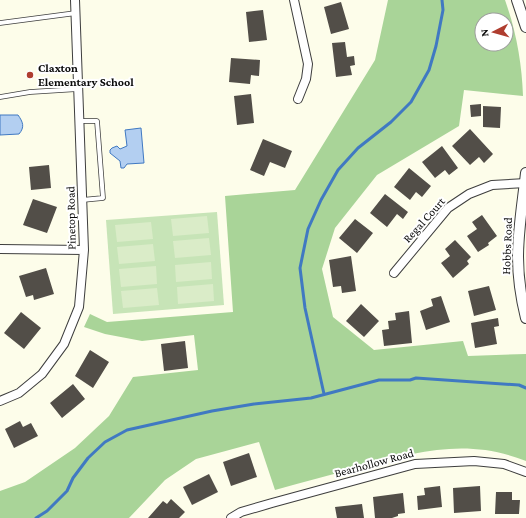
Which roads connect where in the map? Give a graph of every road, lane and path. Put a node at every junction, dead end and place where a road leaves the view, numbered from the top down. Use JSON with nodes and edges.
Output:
{"nodes":[{"id":1,"x":75,"y":0,"type":"edge"},
{"id":2,"x":294,"y":0,"type":"edge"},
{"id":3,"x":517,"y":0,"type":"edge"},
{"id":4,"x":76,"y":13,"type":"junction"},
{"id":5,"x":0,"y":23,"type":"edge"},
{"id":6,"x":526,"y":27,"type":"edge"},
{"id":7,"x":78,"y":89,"type":"junction"},
{"id":8,"x":0,"y":97,"type":"edge"},
{"id":9,"x":298,"y":100,"type":"dead end"},
{"id":10,"x":80,"y":121,"type":"junction"},
{"id":11,"x":526,"y":179,"type":"edge"},
{"id":12,"x":82,"y":200,"type":"junction"},
{"id":13,"x":0,"y":249,"type":"edge"},
{"id":14,"x":84,"y":250,"type":"junction"},
{"id":15,"x":394,"y":273,"type":"dead end"},
{"id":16,"x":526,"y":318,"type":"edge"},
{"id":17,"x":0,"y":401,"type":"edge"},
{"id":18,"x":526,"y":472,"type":"edge"},
{"id":19,"x":231,"y":518,"type":"edge"}],
"edges":[{"from":1,"to":4,"type":"street","name":"Pinetop Road"},
{"from":2,"to":9,"type":"street"},
{"from":3,"to":6,"type":"street"},
{"from":4,"to":5,"type":"lane"},
{"from":4,"to":7,"type":"street","name":"Pinetop Road"},
{"from":7,"to":8,"type":"lane"},
{"from":7,"to":10,"type":"street","name":"Pinetop Road"},
{"from":10,"to":12,"type":"street","name":"Pinetop Road"},
{"from":10,"to":12,"type":"lane"},
{"from":11,"to":15,"type":"street","name":"Regal Court"},
{"from":11,"to":16,"type":"street","name":"Hobbs Road"},
{"from":12,"to":14,"type":"street","name":"Pinetop Road"},
{"from":13,"to":14,"type":"street"},
{"from":14,"to":17,"type":"street","name":"Pinetop Road"},
{"from":18,"to":19,"type":"street","name":"Bearhollow Road"}]}
